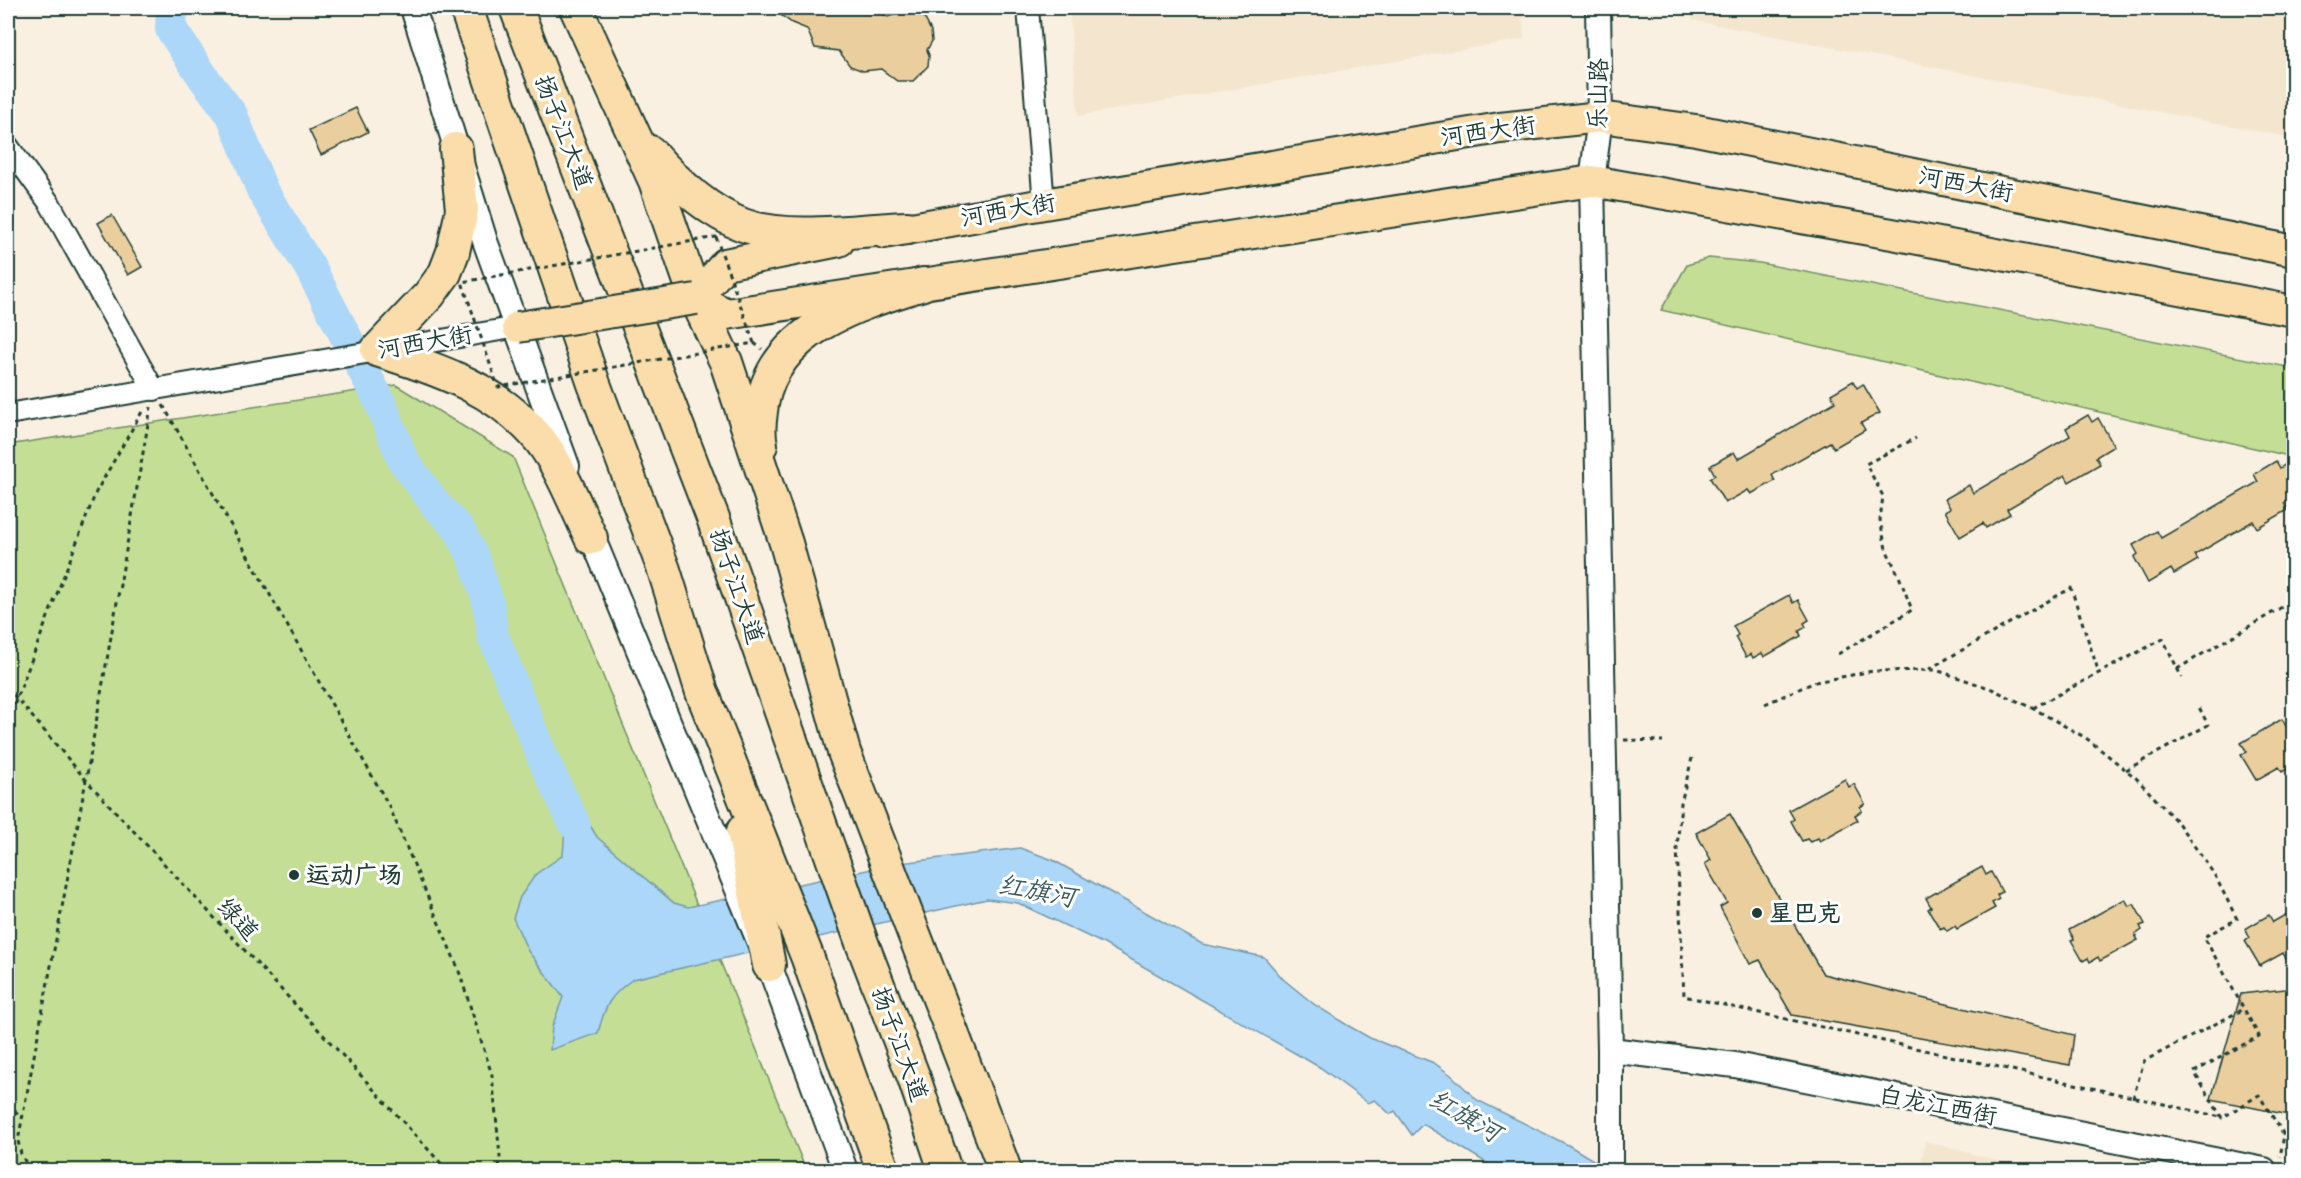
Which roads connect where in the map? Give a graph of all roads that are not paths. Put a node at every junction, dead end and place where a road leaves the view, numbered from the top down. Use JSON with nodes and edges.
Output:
{"nodes":[{"id":1,"x":413,"y":8,"type":"edge"},
{"id":2,"x":466,"y":8,"type":"edge"},
{"id":3,"x":516,"y":8,"type":"edge"},
{"id":4,"x":576,"y":8,"type":"edge"},
{"id":5,"x":1028,"y":8,"type":"edge"},
{"id":6,"x":1598,"y":8,"type":"edge"},
{"id":7,"x":1600,"y":117,"type":"junction"},
{"id":8,"x":626,"y":118,"type":"junction"},
{"id":9,"x":8,"y":146,"type":"edge"},
{"id":10,"x":456,"y":149,"type":"junction"},
{"id":11,"x":1592,"y":181,"type":"junction"},
{"id":12,"x":1044,"y":204,"type":"junction"},
{"id":13,"x":907,"y":228,"type":"junction"},
{"id":14,"x":2294,"y":251,"type":"edge"},
{"id":15,"x":923,"y":285,"type":"junction"},
{"id":16,"x":696,"y":299,"type":"junction"},
{"id":17,"x":2294,"y":311,"type":"edge"},
{"id":18,"x":518,"y":327,"type":"junction"},
{"id":19,"x":377,"y":350,"type":"junction"},
{"id":20,"x":154,"y":390,"type":"junction"},
{"id":21,"x":8,"y":414,"type":"edge"},
{"id":22,"x":769,"y":491,"type":"junction"},
{"id":23,"x":591,"y":538,"type":"junction"},
{"id":24,"x":754,"y":879,"type":"junction"},
{"id":25,"x":770,"y":965,"type":"joint"},
{"id":26,"x":1610,"y":1050,"type":"junction"},
{"id":27,"x":2272,"y":1166,"type":"edge"},
{"id":28,"x":845,"y":1170,"type":"edge"},
{"id":29,"x":883,"y":1170,"type":"edge"},
{"id":30,"x":945,"y":1170,"type":"edge"},
{"id":31,"x":1005,"y":1170,"type":"edge"},
{"id":32,"x":1610,"y":1170,"type":"edge"}],
"edges":[{"from":1,"to":10,"type":"street"},
{"from":2,"to":24,"type":"highway"},
{"from":3,"to":30,"type":"highway","name":"扬子江大道"},
{"from":4,"to":8,"type":"highway"},
{"from":5,"to":12,"type":"street"},
{"from":6,"to":7,"type":"street","name":"乐山路"},
{"from":7,"to":11,"type":"street","name":"乐山路"},
{"from":7,"to":12,"type":"main road","name":"河西大街"},
{"from":7,"to":14,"type":"main road","name":"河西大街"},
{"from":8,"to":13,"type":"highway"},
{"from":8,"to":16,"type":"highway"},
{"from":9,"to":20,"type":"street"},
{"from":10,"to":18,"type":"street"},
{"from":10,"to":19,"type":"highway"},
{"from":11,"to":15,"type":"main road"},
{"from":11,"to":17,"type":"main road"},
{"from":11,"to":26,"type":"street","name":"乐山路"},
{"from":12,"to":13,"type":"main road","name":"河西大街"},
{"from":13,"to":16,"type":"main road","name":"河西大街"},
{"from":15,"to":16,"type":"main road"},
{"from":15,"to":22,"type":"highway"},
{"from":16,"to":18,"type":"main road","name":"河西大街","bridge":true},
{"from":16,"to":22,"type":"highway"},
{"from":18,"to":19,"type":"street","name":"河西大街"},
{"from":18,"to":23,"type":"street"},
{"from":19,"to":20,"type":"street","name":"河西大街"},
{"from":19,"to":23,"type":"highway"},
{"from":20,"to":21,"type":"street","name":"河西大街"},
{"from":22,"to":31,"type":"highway"},
{"from":23,"to":24,"type":"street"},
{"from":24,"to":25,"type":"highway"},
{"from":24,"to":29,"type":"highway"},
{"from":25,"to":28,"type":"street"},
{"from":26,"to":27,"type":"street","name":"白龙江西街"},
{"from":26,"to":32,"type":"street","name":"乐山路"}]}
